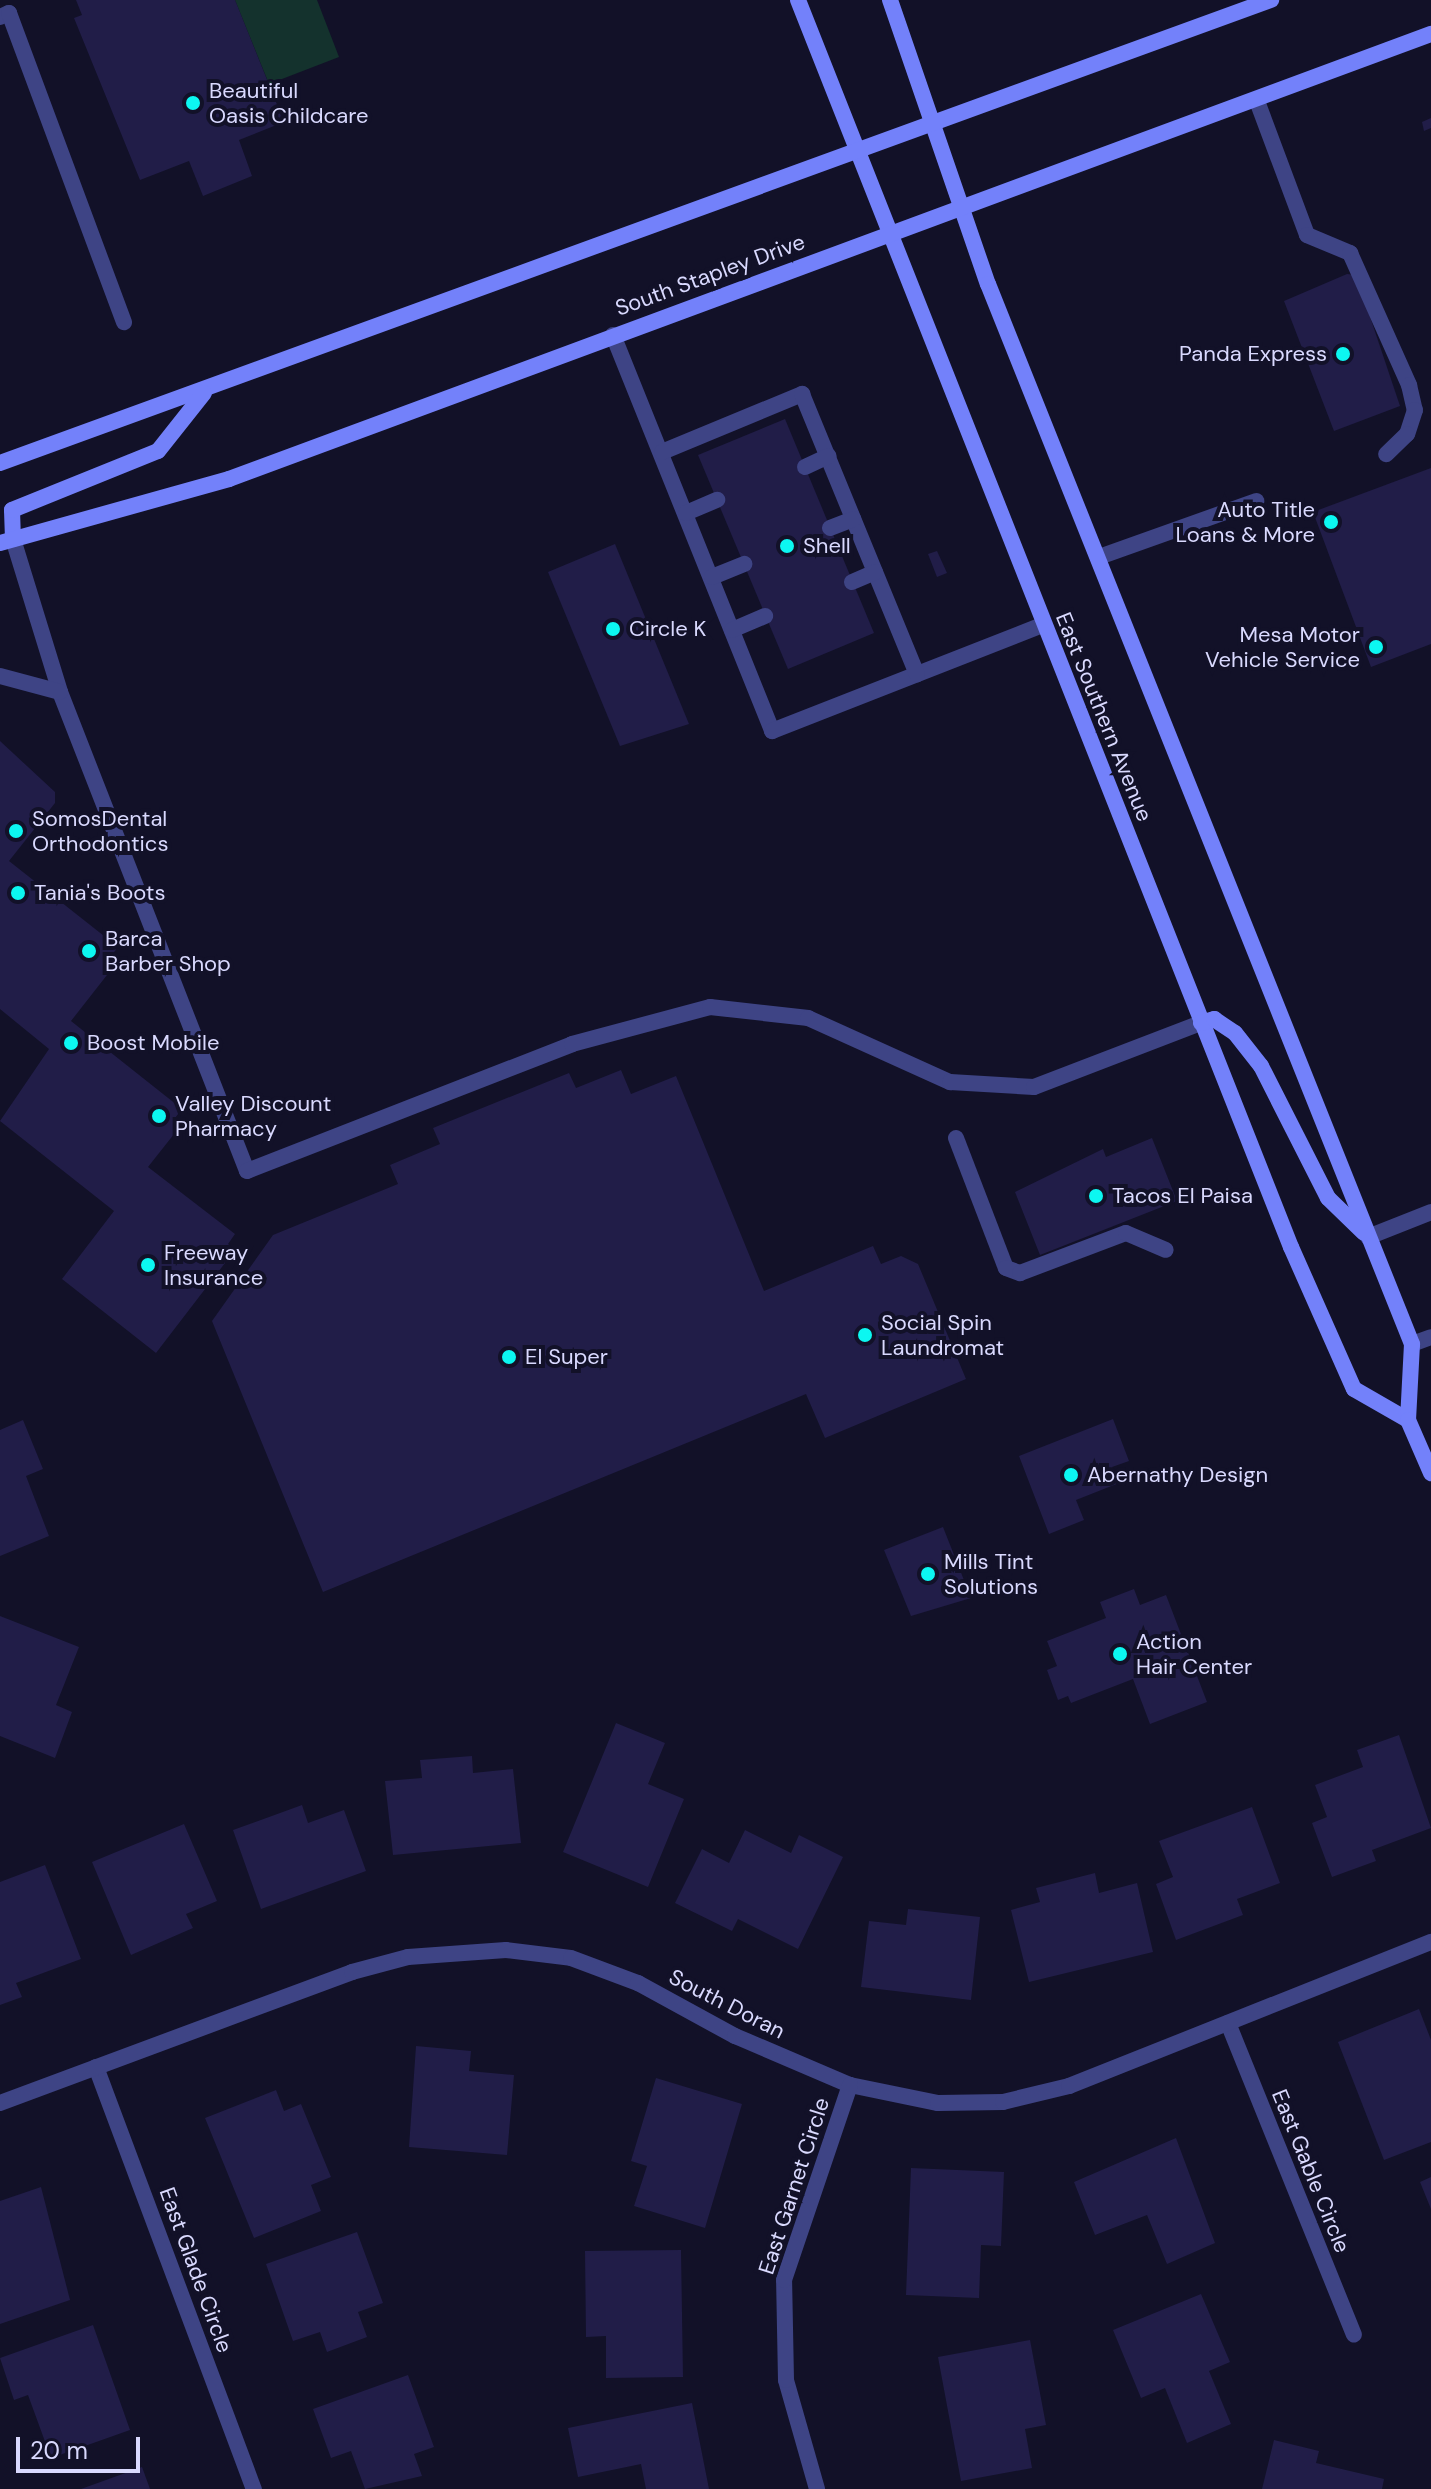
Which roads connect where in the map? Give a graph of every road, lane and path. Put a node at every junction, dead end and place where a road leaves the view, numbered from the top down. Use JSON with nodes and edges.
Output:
{"nodes":[{"id":1,"x":798,"y":0,"type":"edge"},
{"id":2,"x":890,"y":0,"type":"edge"},
{"id":3,"x":1271,"y":0,"type":"edge"},
{"id":4,"x":0,"y":17,"type":"edge"},
{"id":5,"x":1431,"y":34,"type":"edge"},
{"id":6,"x":1257,"y":101,"type":"junction"},
{"id":7,"x":936,"y":126,"type":"junction"},
{"id":8,"x":855,"y":153,"type":"junction"},
{"id":9,"x":962,"y":207,"type":"junction"},
{"id":10,"x":888,"y":235,"type":"junction"},
{"id":11,"x":124,"y":322,"type":"dead end"},
{"id":12,"x":613,"y":335,"type":"junction"},
{"id":13,"x":205,"y":392,"type":"junction"},
{"id":14,"x":662,"y":452,"type":"junction"},
{"id":15,"x":1386,"y":454,"type":"dead end"},
{"id":16,"x":829,"y":456,"type":"junction"},
{"id":17,"x":0,"y":463,"type":"edge"},
{"id":18,"x":805,"y":467,"type":"dead end"},
{"id":19,"x":717,"y":500,"type":"dead end"},
{"id":20,"x":1256,"y":501,"type":"dead end"},
{"id":21,"x":686,"y":513,"type":"junction"},
{"id":22,"x":853,"y":519,"type":"junction"},
{"id":23,"x":830,"y":528,"type":"dead end"},
{"id":24,"x":7,"y":541,"type":"edge"},
{"id":25,"x":1099,"y":557,"type":"junction"},
{"id":26,"x":744,"y":564,"type":"dead end"},
{"id":27,"x":875,"y":572,"type":"junction"},
{"id":28,"x":712,"y":577,"type":"junction"},
{"id":29,"x":852,"y":582,"type":"dead end"},
{"id":30,"x":765,"y":616,"type":"dead end"},
{"id":31,"x":1043,"y":625,"type":"junction"},
{"id":32,"x":732,"y":630,"type":"junction"},
{"id":33,"x":917,"y":674,"type":"junction"},
{"id":34,"x":0,"y":676,"type":"edge"},
{"id":35,"x":60,"y":692,"type":"junction"},
{"id":36,"x":1201,"y":1023,"type":"junction"},
{"id":37,"x":956,"y":1138,"type":"dead end"},
{"id":38,"x":1431,"y":1212,"type":"edge"},
{"id":39,"x":1368,"y":1237,"type":"junction"},
{"id":40,"x":1166,"y":1250,"type":"dead end"},
{"id":41,"x":1431,"y":1337,"type":"edge"},
{"id":42,"x":1412,"y":1344,"type":"junction"},
{"id":43,"x":1408,"y":1420,"type":"junction"},
{"id":44,"x":1431,"y":1473,"type":"edge"},
{"id":45,"x":1431,"y":1942,"type":"edge"},
{"id":46,"x":1228,"y":2023,"type":"junction"},
{"id":47,"x":96,"y":2067,"type":"junction"},
{"id":48,"x":850,"y":2085,"type":"junction"},
{"id":49,"x":0,"y":2103,"type":"edge"},
{"id":50,"x":1354,"y":2335,"type":"dead end"},
{"id":51,"x":254,"y":2489,"type":"edge"},
{"id":52,"x":817,"y":2489,"type":"edge"}],
"edges":[{"from":1,"to":8,"type":"main road","name":"East Southern Avenue"},
{"from":2,"to":7,"type":"main road"},
{"from":3,"to":7,"type":"main road"},
{"from":4,"to":11,"type":"street"},
{"from":5,"to":6,"type":"main road","name":"South Stapley Drive"},
{"from":6,"to":9,"type":"main road","name":"South Stapley Drive"},
{"from":6,"to":15,"type":"street"},
{"from":7,"to":8,"type":"main road"},
{"from":7,"to":9,"type":"main road"},
{"from":8,"to":10,"type":"main road","name":"East Southern Avenue"},
{"from":8,"to":13,"type":"main road"},
{"from":9,"to":10,"type":"main road","name":"South Stapley Drive"},
{"from":9,"to":25,"type":"main road"},
{"from":10,"to":12,"type":"main road","name":"South Stapley Drive"},
{"from":10,"to":31,"type":"main road","name":"East Southern Avenue"},
{"from":12,"to":14,"type":"street"},
{"from":12,"to":24,"type":"main road","name":"South Stapley Drive"},
{"from":13,"to":17,"type":"main road"},
{"from":13,"to":24,"type":"main road"},
{"from":14,"to":16,"type":"street"},
{"from":14,"to":21,"type":"street"},
{"from":16,"to":18,"type":"street"},
{"from":16,"to":22,"type":"street"},
{"from":19,"to":21,"type":"street"},
{"from":20,"to":25,"type":"street"},
{"from":21,"to":28,"type":"street"},
{"from":22,"to":23,"type":"street"},
{"from":22,"to":27,"type":"street"},
{"from":24,"to":35,"type":"street"},
{"from":25,"to":39,"type":"main road"},
{"from":26,"to":28,"type":"street"},
{"from":27,"to":29,"type":"street"},
{"from":27,"to":33,"type":"street"},
{"from":28,"to":32,"type":"street"},
{"from":30,"to":32,"type":"street"},
{"from":31,"to":33,"type":"street"},
{"from":31,"to":36,"type":"main road","name":"East Southern Avenue"},
{"from":32,"to":33,"type":"street"},
{"from":34,"to":35,"type":"street"},
{"from":35,"to":36,"type":"street"},
{"from":36,"to":39,"type":"main road"},
{"from":36,"to":43,"type":"main road","name":"East Southern Avenue"},
{"from":37,"to":40,"type":"street"},
{"from":38,"to":39,"type":"street"},
{"from":39,"to":42,"type":"main road"},
{"from":41,"to":42,"type":"street"},
{"from":42,"to":43,"type":"main road"},
{"from":43,"to":44,"type":"main road"},
{"from":45,"to":46,"type":"street","name":"South Doran"},
{"from":46,"to":48,"type":"street","name":"South Doran"},
{"from":46,"to":50,"type":"street","name":"East Gable Circle"},
{"from":47,"to":48,"type":"street","name":"South Doran"},
{"from":47,"to":49,"type":"street","name":"South Doran"},
{"from":47,"to":51,"type":"street","name":"East Glade Circle"},
{"from":48,"to":52,"type":"street","name":"East Garnet Circle"}]}
